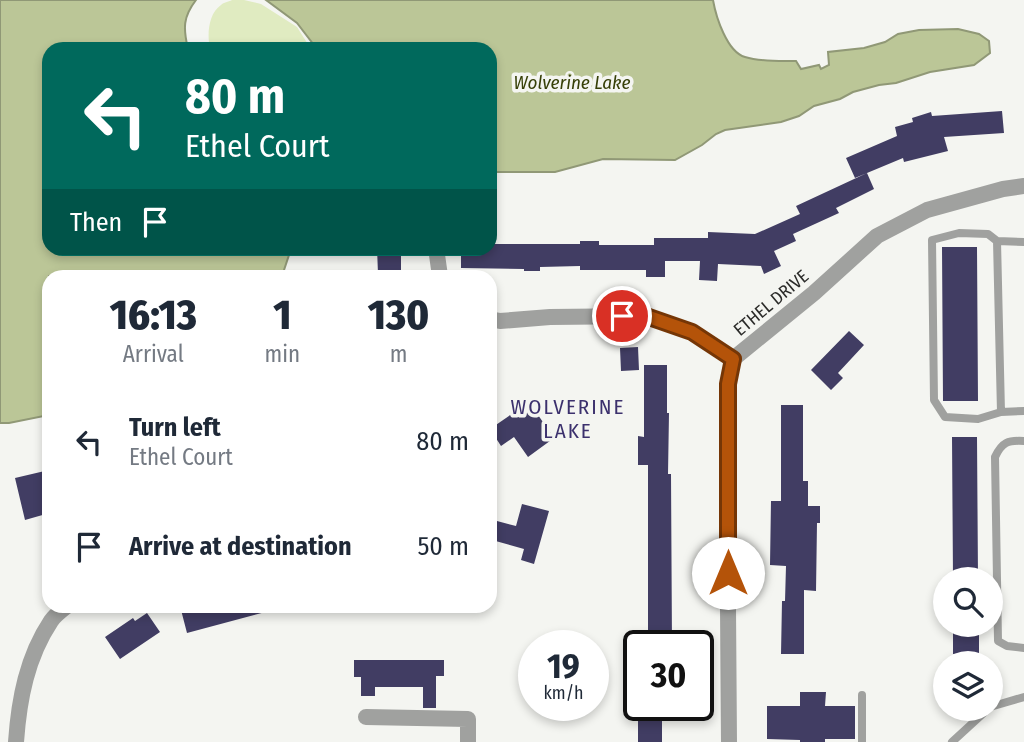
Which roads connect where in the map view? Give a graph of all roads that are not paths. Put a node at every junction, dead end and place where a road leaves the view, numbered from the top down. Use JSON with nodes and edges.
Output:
{"nodes":[{"id":1,"x":1024,"y":186,"type":"edge"},
{"id":2,"x":997,"y":241,"type":"junction"},
{"id":3,"x":1024,"y":242,"type":"edge"},
{"id":4,"x":497,"y":320,"type":"edge"},
{"id":5,"x":733,"y":359,"type":"junction"},
{"id":6,"x":1024,"y":411,"type":"edge"},
{"id":7,"x":1001,"y":412,"type":"junction"},
{"id":8,"x":1024,"y":440,"type":"edge"},
{"id":9,"x":59,"y":613,"type":"edge"},
{"id":10,"x":1024,"y":648,"type":"edge"},
{"id":11,"x":862,"y":695,"type":"dead end"},
{"id":12,"x":1024,"y":697,"type":"edge"},
{"id":13,"x":1003,"y":704,"type":"edge"},
{"id":14,"x":366,"y":717,"type":"dead end"},
{"id":15,"x":975,"y":721,"type":"edge"},
{"id":16,"x":16,"y":742,"type":"edge"},
{"id":17,"x":468,"y":742,"type":"edge"},
{"id":18,"x":729,"y":742,"type":"edge"},
{"id":19,"x":862,"y":742,"type":"edge"},
{"id":20,"x":952,"y":742,"type":"edge"}],
"edges":[{"from":1,"to":5,"type":"street","name":"ETHEL DRIVE"},
{"from":2,"to":3,"type":"lane"},
{"from":2,"to":7,"type":"lane"},
{"from":2,"to":7,"type":"lane"},
{"from":4,"to":5,"type":"street"},
{"from":5,"to":18,"type":"street","name":"ETHEL DRIVE"},
{"from":6,"to":7,"type":"lane"},
{"from":8,"to":10,"type":"lane"},
{"from":9,"to":16,"type":"street"},
{"from":11,"to":19,"type":"lane"},
{"from":12,"to":13,"type":"lane"},
{"from":14,"to":17,"type":"street"},
{"from":15,"to":20,"type":"lane"}]}
